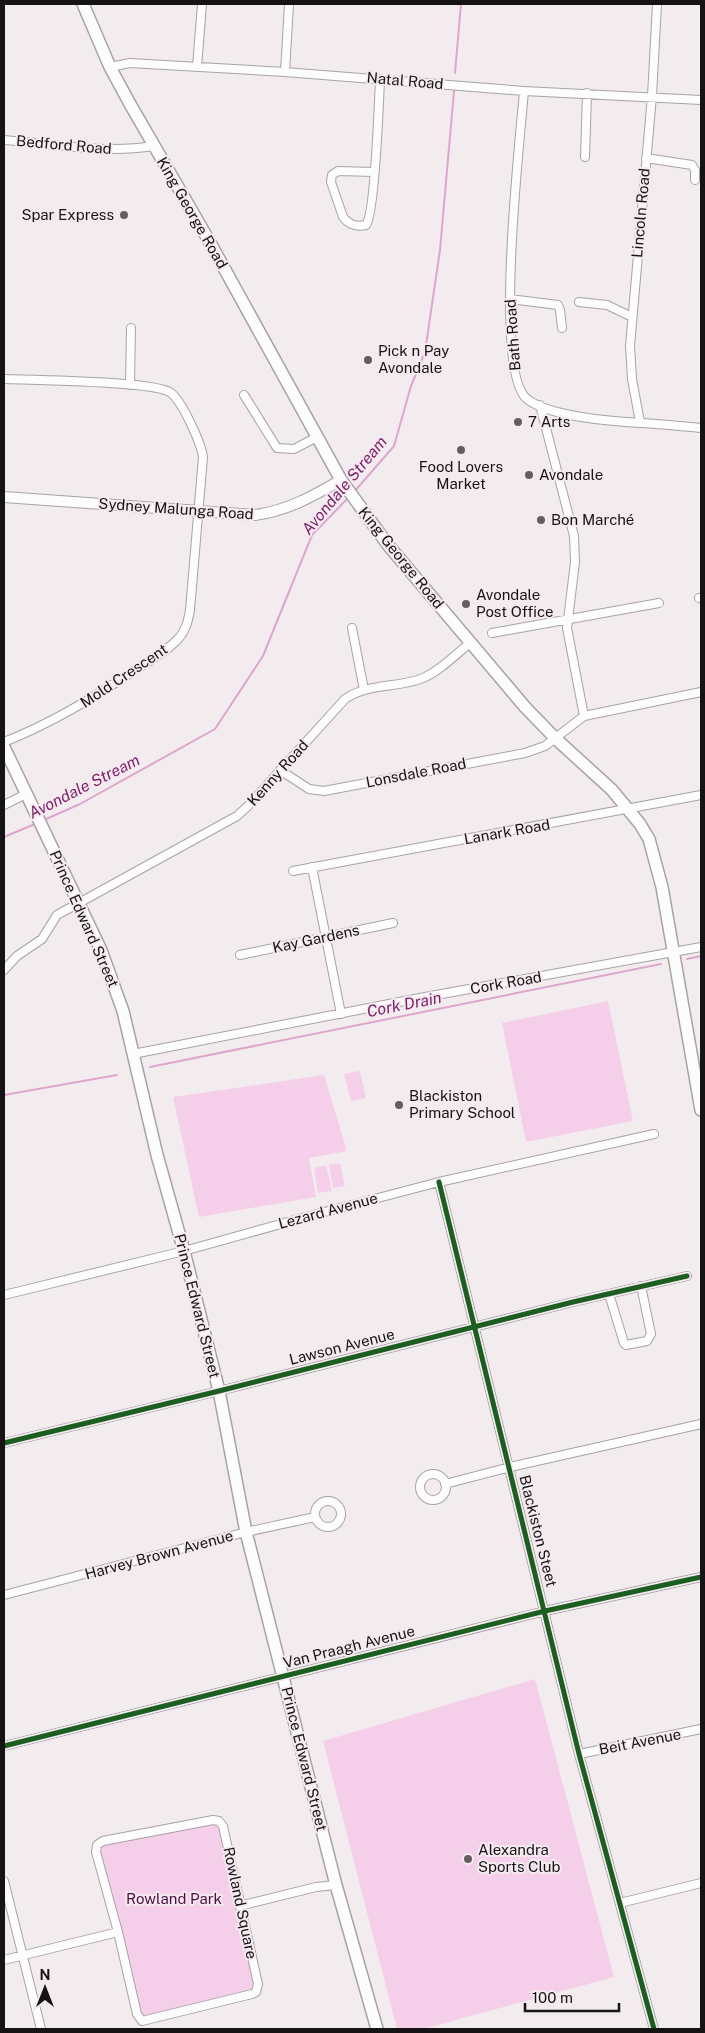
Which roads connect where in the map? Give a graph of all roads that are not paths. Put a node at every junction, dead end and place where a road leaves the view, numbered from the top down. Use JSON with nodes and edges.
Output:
{"nodes":[{"id":1,"x":83,"y":4,"type":"edge"},
{"id":2,"x":202,"y":4,"type":"edge"},
{"id":3,"x":289,"y":4,"type":"edge"},
{"id":4,"x":657,"y":4,"type":"edge"},
{"id":5,"x":110,"y":67,"type":"junction"},
{"id":6,"x":197,"y":67,"type":"junction"},
{"id":7,"x":285,"y":72,"type":"junction"},
{"id":8,"x":380,"y":79,"type":"junction"},
{"id":9,"x":524,"y":91,"type":"junction"},
{"id":10,"x":587,"y":94,"type":"junction"},
{"id":11,"x":652,"y":96,"type":"junction"},
{"id":12,"x":701,"y":100,"type":"edge"},
{"id":13,"x":4,"y":140,"type":"edge"},
{"id":14,"x":154,"y":146,"type":"junction"},
{"id":15,"x":585,"y":157,"type":"dead end"},
{"id":16,"x":646,"y":158,"type":"junction"},
{"id":17,"x":374,"y":172,"type":"junction"},
{"id":18,"x":695,"y":180,"type":"dead end"},
{"id":19,"x":510,"y":299,"type":"junction"},
{"id":20,"x":579,"y":302,"type":"dead end"},
{"id":21,"x":632,"y":317,"type":"junction"},
{"id":22,"x":131,"y":328,"type":"dead end"},
{"id":23,"x":562,"y":328,"type":"dead end"},
{"id":24,"x":4,"y":379,"type":"edge"},
{"id":25,"x":130,"y":385,"type":"junction"},
{"id":26,"x":244,"y":395,"type":"dead end"},
{"id":27,"x":540,"y":405,"type":"junction"},
{"id":28,"x":640,"y":422,"type":"junction"},
{"id":29,"x":701,"y":428,"type":"edge"},
{"id":30,"x":317,"y":437,"type":"junction"},
{"id":31,"x":341,"y":480,"type":"junction"},
{"id":32,"x":4,"y":497,"type":"edge"},
{"id":33,"x":200,"y":511,"type":"junction"},
{"id":34,"x":659,"y":603,"type":"dead end"},
{"id":35,"x":567,"y":619,"type":"junction"},
{"id":36,"x":352,"y":628,"type":"dead end"},
{"id":37,"x":492,"y":633,"type":"dead end"},
{"id":38,"x":470,"y":643,"type":"junction"},
{"id":39,"x":364,"y":690,"type":"junction"},
{"id":40,"x":701,"y":692,"type":"edge"},
{"id":41,"x":584,"y":716,"type":"junction"},
{"id":42,"x":555,"y":738,"type":"junction"},
{"id":43,"x":4,"y":742,"type":"edge"},
{"id":44,"x":4,"y":746,"type":"edge"},
{"id":45,"x":280,"y":770,"type":"junction"},
{"id":46,"x":26,"y":794,"type":"junction"},
{"id":47,"x":701,"y":795,"type":"edge"},
{"id":48,"x":4,"y":805,"type":"edge"},
{"id":49,"x":628,"y":808,"type":"junction"},
{"id":50,"x":312,"y":867,"type":"junction"},
{"id":51,"x":293,"y":871,"type":"dead end"},
{"id":52,"x":79,"y":903,"type":"junction"},
{"id":53,"x":393,"y":923,"type":"dead end"},
{"id":54,"x":326,"y":938,"type":"junction"},
{"id":55,"x":701,"y":947,"type":"edge"},
{"id":56,"x":674,"y":952,"type":"junction"},
{"id":57,"x":240,"y":955,"type":"dead end"},
{"id":58,"x":4,"y":970,"type":"edge"},
{"id":59,"x":341,"y":1014,"type":"junction"},
{"id":60,"x":133,"y":1054,"type":"junction"},
{"id":61,"x":701,"y":1110,"type":"edge"},
{"id":62,"x":654,"y":1134,"type":"dead end"},
{"id":63,"x":439,"y":1182,"type":"junction"},
{"id":64,"x":184,"y":1251,"type":"junction"},
{"id":65,"x":687,"y":1276,"type":"dead end"},
{"id":66,"x":640,"y":1286,"type":"junction"},
{"id":67,"x":609,"y":1294,"type":"junction"},
{"id":68,"x":4,"y":1295,"type":"edge"},
{"id":69,"x":475,"y":1326,"type":"junction"},
{"id":70,"x":219,"y":1391,"type":"junction"},
{"id":71,"x":701,"y":1424,"type":"edge"},
{"id":72,"x":4,"y":1443,"type":"edge"},
{"id":73,"x":510,"y":1467,"type":"junction"},
{"id":74,"x":445,"y":1484,"type":"dead end"},
{"id":75,"x":316,"y":1517,"type":"dead end"},
{"id":76,"x":246,"y":1532,"type":"junction"},
{"id":77,"x":701,"y":1576,"type":"edge"},
{"id":78,"x":4,"y":1595,"type":"edge"},
{"id":79,"x":545,"y":1611,"type":"junction"},
{"id":80,"x":284,"y":1677,"type":"junction"},
{"id":81,"x":701,"y":1729,"type":"edge"},
{"id":82,"x":4,"y":1746,"type":"edge"},
{"id":83,"x":579,"y":1754,"type":"junction"},
{"id":84,"x":4,"y":1881,"type":"edge"},
{"id":85,"x":701,"y":1883,"type":"edge"},
{"id":86,"x":336,"y":1886,"type":"junction"},
{"id":87,"x":620,"y":1902,"type":"junction"},
{"id":88,"x":239,"y":1906,"type":"junction"},
{"id":89,"x":118,"y":1932,"type":"junction"},
{"id":90,"x":23,"y":1954,"type":"junction"},
{"id":91,"x":4,"y":1960,"type":"edge"},
{"id":92,"x":41,"y":2029,"type":"edge"},
{"id":93,"x":377,"y":2029,"type":"edge"},
{"id":94,"x":654,"y":2029,"type":"edge"}],
"edges":[{"from":1,"to":5,"type":"main road","name":"King George Road"},
{"from":2,"to":6,"type":"street"},
{"from":3,"to":7,"type":"street"},
{"from":4,"to":11,"type":"street","name":"Lincoln Road"},
{"from":5,"to":6,"type":"street","name":"Natal Road"},
{"from":5,"to":14,"type":"main road","name":"King George Road"},
{"from":6,"to":7,"type":"street","name":"Natal Road"},
{"from":7,"to":8,"type":"street","name":"Natal Road"},
{"from":8,"to":9,"type":"street","name":"Natal Road"},
{"from":8,"to":17,"type":"street"},
{"from":9,"to":10,"type":"street","name":"Natal Road"},
{"from":9,"to":19,"type":"street","name":"Bath Road"},
{"from":10,"to":11,"type":"street","name":"Natal Road"},
{"from":10,"to":15,"type":"street"},
{"from":11,"to":12,"type":"street","name":"Natal Road"},
{"from":11,"to":16,"type":"street","name":"Lincoln Road"},
{"from":13,"to":14,"type":"street","name":"Bedford Road"},
{"from":14,"to":30,"type":"main road","name":"King George Road"},
{"from":16,"to":18,"type":"street"},
{"from":16,"to":21,"type":"street","name":"Lincoln Road"},
{"from":17,"to":17,"type":"street"},
{"from":19,"to":23,"type":"street"},
{"from":19,"to":27,"type":"street","name":"Bath Road"},
{"from":20,"to":21,"type":"street"},
{"from":21,"to":28,"type":"street","name":"Lincoln Road"},
{"from":22,"to":25,"type":"street"},
{"from":24,"to":25,"type":"street","name":"Mold Crescent"},
{"from":25,"to":33,"type":"street","name":"Mold Crescent"},
{"from":26,"to":30,"type":"street"},
{"from":27,"to":28,"type":"street","name":"Bath Road"},
{"from":27,"to":35,"type":"street"},
{"from":28,"to":29,"type":"street","name":"Bath Road"},
{"from":30,"to":31,"type":"main road","name":"King George Road"},
{"from":31,"to":33,"type":"street","name":"Sydney Malunga Road"},
{"from":31,"to":38,"type":"main road","name":"King George Road"},
{"from":32,"to":33,"type":"street","name":"Sydney Malunga Road"},
{"from":33,"to":43,"type":"street","name":"Mold Crescent"},
{"from":34,"to":35,"type":"street"},
{"from":35,"to":37,"type":"street"},
{"from":35,"to":41,"type":"street"},
{"from":36,"to":39,"type":"street"},
{"from":38,"to":39,"type":"street","name":"Kenny Road"},
{"from":38,"to":42,"type":"main road","name":"King George Road"},
{"from":39,"to":45,"type":"street","name":"Kenny Road"},
{"from":40,"to":41,"type":"street"},
{"from":41,"to":42,"type":"street","name":"Lonsdale Road"},
{"from":42,"to":45,"type":"street","name":"Lonsdale Road"},
{"from":42,"to":49,"type":"main road","name":"King George Road"},
{"from":44,"to":46,"type":"main road","name":"Prince Edward Street"},
{"from":45,"to":52,"type":"street","name":"Kenny Road"},
{"from":46,"to":48,"type":"street"},
{"from":46,"to":52,"type":"main road","name":"Prince Edward Street"},
{"from":47,"to":49,"type":"street","name":"Lanark Road"},
{"from":49,"to":50,"type":"street","name":"Lanark Road"},
{"from":49,"to":56,"type":"main road","name":"King George Road"},
{"from":50,"to":51,"type":"street","name":"Lanark Road"},
{"from":50,"to":54,"type":"street"},
{"from":52,"to":58,"type":"street","name":"Kenny Road"},
{"from":52,"to":60,"type":"main road","name":"Prince Edward Street"},
{"from":53,"to":54,"type":"street","name":"Kay Gardens"},
{"from":54,"to":57,"type":"street","name":"Kay Gardens"},
{"from":54,"to":59,"type":"street"},
{"from":55,"to":56,"type":"street","name":"Cork Road"},
{"from":56,"to":59,"type":"street","name":"Cork Road"},
{"from":56,"to":61,"type":"main road","name":"King George Road"},
{"from":59,"to":60,"type":"street","name":"Cork Road"},
{"from":60,"to":64,"type":"main road","name":"Prince Edward Street"},
{"from":62,"to":63,"type":"street","name":"Lezard Avenue"},
{"from":63,"to":64,"type":"street","name":"Lezard Avenue"},
{"from":63,"to":69,"type":"street","name":"Blackiston Steet"},
{"from":64,"to":68,"type":"street","name":"Lezard Avenue"},
{"from":64,"to":70,"type":"main road","name":"Prince Edward Street"},
{"from":65,"to":66,"type":"street","name":"Lawson Avenue"},
{"from":66,"to":67,"type":"street","name":"Lawson Avenue"},
{"from":66,"to":67,"type":"street"},
{"from":67,"to":69,"type":"street","name":"Lawson Avenue"},
{"from":69,"to":70,"type":"street","name":"Lawson Avenue"},
{"from":69,"to":73,"type":"street","name":"Blackiston Steet"},
{"from":70,"to":72,"type":"street","name":"Lawson Avenue"},
{"from":70,"to":76,"type":"main road","name":"Prince Edward Street"},
{"from":71,"to":73,"type":"street"},
{"from":73,"to":74,"type":"street"},
{"from":73,"to":79,"type":"street","name":"Blackiston Steet"},
{"from":75,"to":76,"type":"street","name":"Harvey Brown Avenue"},
{"from":76,"to":78,"type":"street","name":"Harvey Brown Avenue"},
{"from":76,"to":80,"type":"main road","name":"Prince Edward Street"},
{"from":77,"to":79,"type":"street","name":"Van Praagh Avenue"},
{"from":79,"to":80,"type":"street","name":"Van Praagh Avenue"},
{"from":79,"to":83,"type":"street","name":"Blackiston Steet"},
{"from":80,"to":82,"type":"street","name":"Van Praagh Avenue"},
{"from":80,"to":86,"type":"main road","name":"Prince Edward Street"},
{"from":81,"to":83,"type":"street","name":"Beit Avenue"},
{"from":83,"to":87,"type":"street","name":"Blackiston Steet"},
{"from":84,"to":90,"type":"street"},
{"from":85,"to":87,"type":"street"},
{"from":86,"to":88,"type":"street"},
{"from":86,"to":93,"type":"main road","name":"Prince Edward Street"},
{"from":87,"to":94,"type":"street","name":"Blackiston Steet"},
{"from":88,"to":89,"type":"street","name":"Rowland Square"},
{"from":88,"to":89,"type":"street","name":"Rowland Square"},
{"from":89,"to":90,"type":"street"},
{"from":90,"to":91,"type":"street"},
{"from":90,"to":92,"type":"street"}]}
